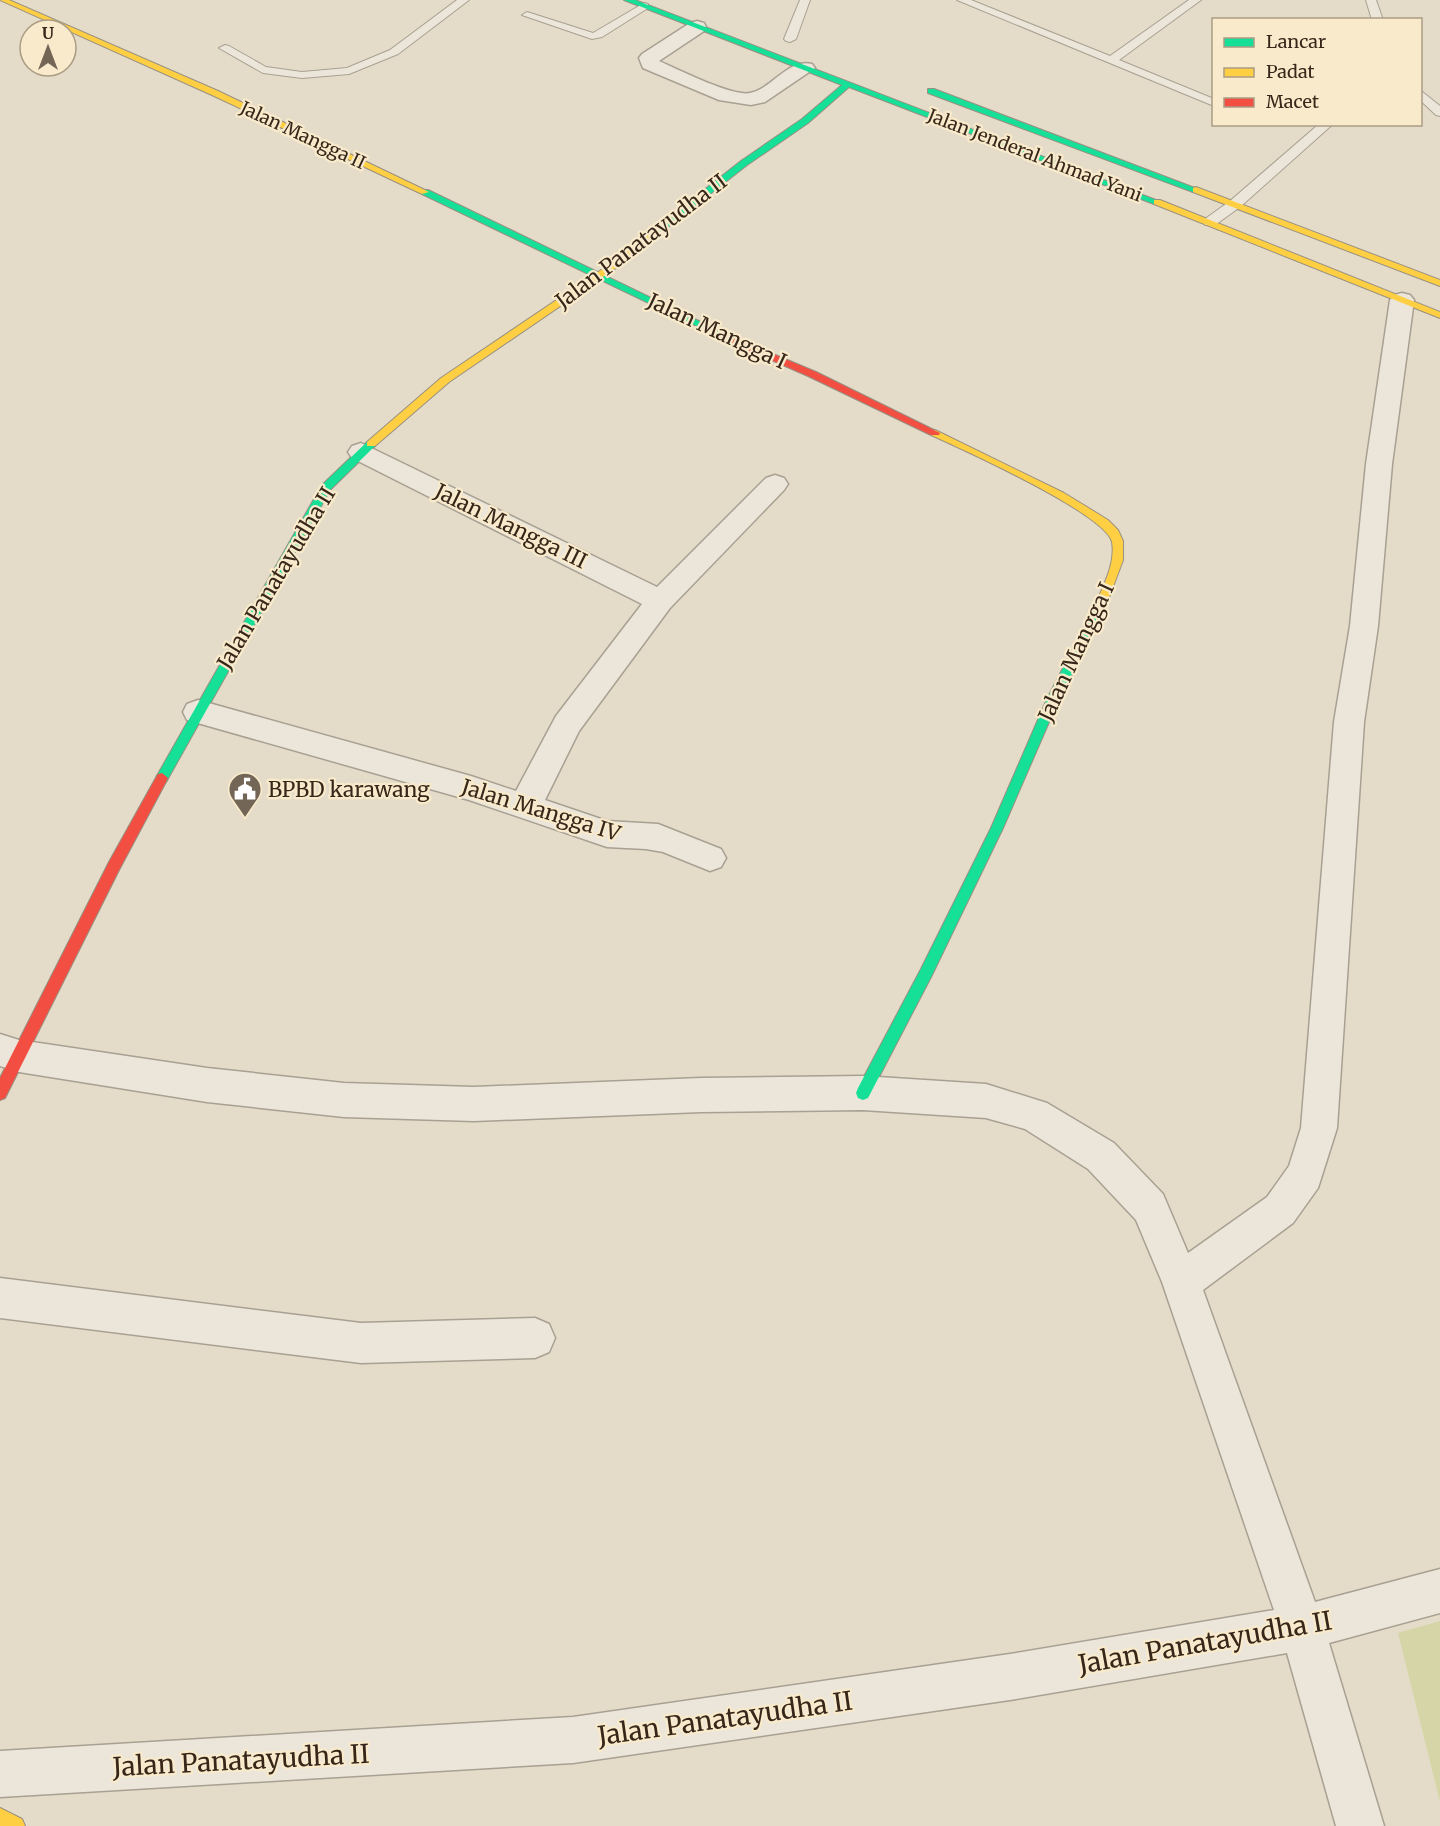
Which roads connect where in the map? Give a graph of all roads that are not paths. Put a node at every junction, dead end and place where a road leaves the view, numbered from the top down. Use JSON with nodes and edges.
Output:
{"nodes":[{"id":1,"x":3,"y":0,"type":"edge"},
{"id":2,"x":464,"y":0,"type":"edge"},
{"id":3,"x":630,"y":0,"type":"edge"},
{"id":4,"x":805,"y":0,"type":"edge"},
{"id":5,"x":962,"y":0,"type":"edge"},
{"id":6,"x":1196,"y":0,"type":"edge"},
{"id":7,"x":1370,"y":0,"type":"edge"},
{"id":8,"x":644,"y":6,"type":"junction"},
{"id":9,"x":527,"y":15,"type":"dead end"},
{"id":10,"x":1377,"y":18,"type":"edge"},
{"id":11,"x":697,"y":27,"type":"junction"},
{"id":12,"x":790,"y":39,"type":"joint"},
{"id":13,"x":225,"y":48,"type":"dead end"},
{"id":14,"x":772,"y":56,"type":"junction"},
{"id":15,"x":1111,"y":61,"type":"junction"},
{"id":16,"x":805,"y":68,"type":"junction"},
{"id":17,"x":848,"y":84,"type":"junction"},
{"id":18,"x":923,"y":88,"type":"dead end"},
{"id":19,"x":1422,"y":95,"type":"edge"},
{"id":20,"x":1212,"y":102,"type":"edge"},
{"id":21,"x":1440,"y":112,"type":"edge"},
{"id":22,"x":1325,"y":126,"type":"edge"},
{"id":23,"x":1235,"y":204,"type":"junction"},
{"id":24,"x":1210,"y":222,"type":"junction"},
{"id":25,"x":600,"y":275,"type":"junction"},
{"id":26,"x":1440,"y":284,"type":"edge"},
{"id":27,"x":1402,"y":300,"type":"junction"},
{"id":28,"x":1440,"y":315,"type":"edge"},
{"id":29,"x":361,"y":452,"type":"junction"},
{"id":30,"x":775,"y":484,"type":"dead end"},
{"id":31,"x":660,"y":601,"type":"junction"},
{"id":32,"x":198,"y":712,"type":"junction"},
{"id":33,"x":522,"y":807,"type":"junction"},
{"id":34,"x":710,"y":858,"type":"dead end"},
{"id":35,"x":10,"y":1053,"type":"edge"},
{"id":36,"x":0,"y":1093,"type":"edge"},
{"id":37,"x":863,"y":1093,"type":"junction"},
{"id":38,"x":1181,"y":1282,"type":"junction"},
{"id":39,"x":0,"y":1298,"type":"edge"},
{"id":40,"x":535,"y":1338,"type":"dead end"},
{"id":41,"x":1440,"y":1591,"type":"edge"},
{"id":42,"x":1302,"y":1628,"type":"junction"},
{"id":43,"x":0,"y":1774,"type":"edge"},
{"id":44,"x":0,"y":1818,"type":"edge"},
{"id":45,"x":15,"y":1826,"type":"edge"},
{"id":46,"x":1360,"y":1826,"type":"edge"}],
"edges":[{"from":1,"to":25,"type":"street","name":"Jalan Mangga II"},
{"from":2,"to":13,"type":"lane"},
{"from":3,"to":8,"type":"street","name":"Jalan Jenderal Ahmad Yani"},
{"from":4,"to":12,"type":"lane"},
{"from":5,"to":15,"type":"lane"},
{"from":6,"to":15,"type":"lane"},
{"from":7,"to":10,"type":"lane"},
{"from":8,"to":9,"type":"lane"},
{"from":8,"to":11,"type":"street","name":"Jalan Jenderal Ahmad Yani"},
{"from":11,"to":14,"type":"street","name":"Jalan Jenderal Ahmad Yani"},
{"from":11,"to":16,"type":"street"},
{"from":12,"to":14,"type":"street"},
{"from":14,"to":16,"type":"street","name":"Jalan Jenderal Ahmad Yani"},
{"from":15,"to":20,"type":"lane"},
{"from":16,"to":17,"type":"street","name":"Jalan Jenderal Ahmad Yani"},
{"from":17,"to":24,"type":"street","name":"Jalan Jenderal Ahmad Yani"},
{"from":17,"to":25,"type":"street","name":"Jalan Panatayudha II"},
{"from":18,"to":23,"type":"street","name":"Jalan Jenderal Ahmad Yani"},
{"from":19,"to":21,"type":"lane"},
{"from":22,"to":23,"type":"lane"},
{"from":23,"to":24,"type":"lane"},
{"from":23,"to":26,"type":"street","name":"Jalan Jenderal Ahmad Yani"},
{"from":24,"to":27,"type":"street","name":"Jalan Jenderal Ahmad Yani"},
{"from":25,"to":29,"type":"street","name":"Jalan Panatayudha II"},
{"from":25,"to":37,"type":"street","name":"Jalan Mangga I"},
{"from":27,"to":28,"type":"street","name":"Jalan Jenderal Ahmad Yani"},
{"from":27,"to":38,"type":"street"},
{"from":29,"to":31,"type":"street","name":"Jalan Mangga III"},
{"from":29,"to":32,"type":"street","name":"Jalan Panatayudha II"},
{"from":30,"to":31,"type":"street"},
{"from":31,"to":33,"type":"street"},
{"from":32,"to":33,"type":"street","name":"Jalan Mangga IV"},
{"from":32,"to":35,"type":"street","name":"Jalan Panatayudha II"},
{"from":33,"to":34,"type":"street","name":"Jalan Mangga IV"},
{"from":35,"to":36,"type":"street","name":"Jalan Panatayudha II"},
{"from":35,"to":37,"type":"street"},
{"from":37,"to":38,"type":"street"},
{"from":38,"to":42,"type":"street"},
{"from":39,"to":40,"type":"street"},
{"from":41,"to":42,"type":"street","name":"Jalan Panatayudha II"},
{"from":42,"to":43,"type":"street","name":"Jalan Panatayudha II"},
{"from":42,"to":46,"type":"street"},
{"from":44,"to":45,"type":"street"}]}
